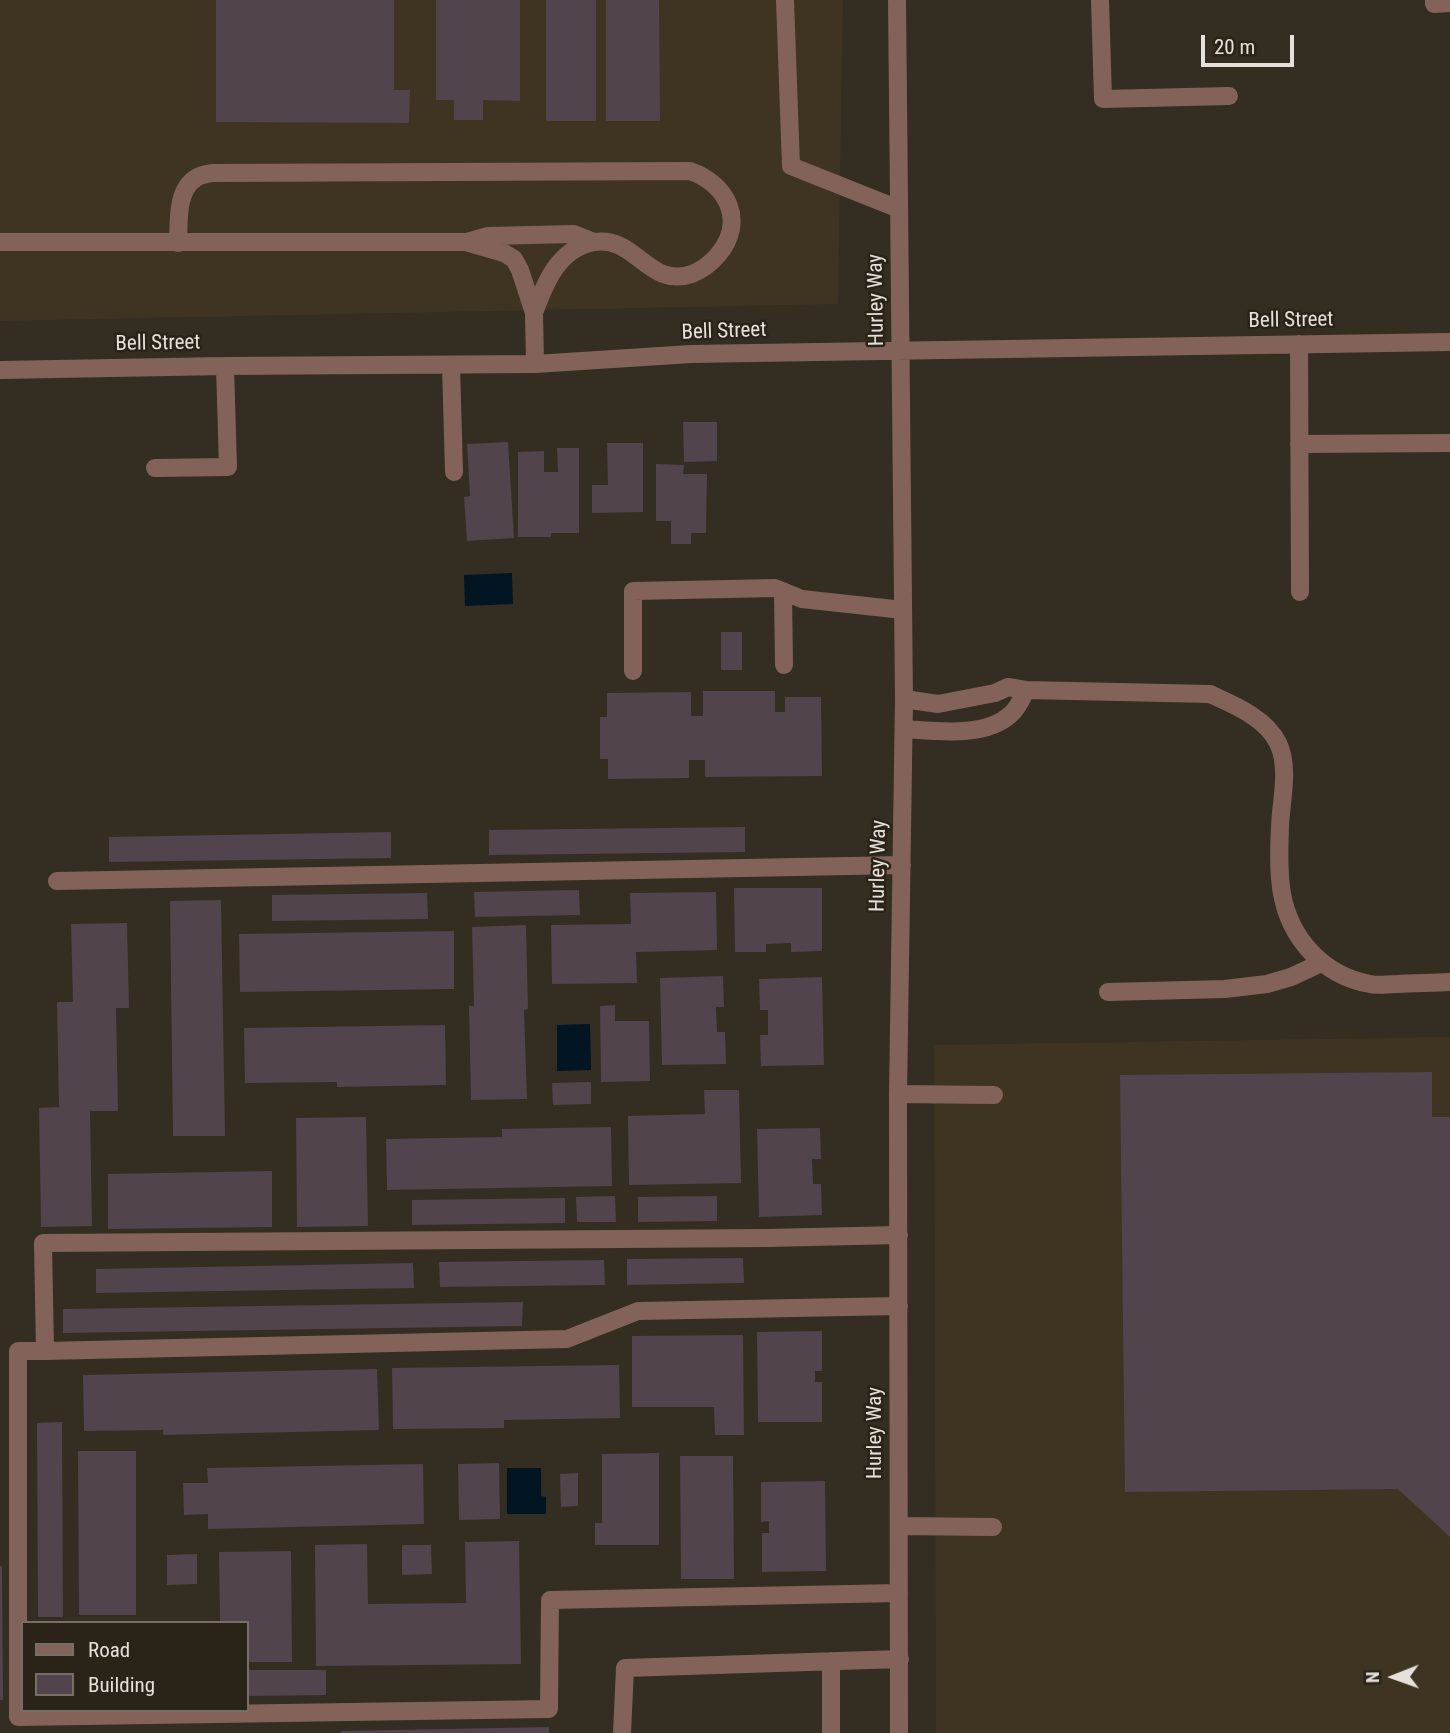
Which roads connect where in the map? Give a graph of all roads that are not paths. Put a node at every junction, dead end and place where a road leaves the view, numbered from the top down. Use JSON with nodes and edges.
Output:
{"nodes":[{"id":1,"x":785,"y":0,"type":"edge"},
{"id":2,"x":897,"y":0,"type":"edge"},
{"id":3,"x":1100,"y":0,"type":"edge"},
{"id":4,"x":1434,"y":0,"type":"edge"},
{"id":5,"x":1450,"y":4,"type":"edge"},
{"id":6,"x":1229,"y":96,"type":"dead end"},
{"id":7,"x":899,"y":209,"type":"junction"},
{"id":8,"x":0,"y":242,"type":"edge"},
{"id":9,"x":466,"y":242,"type":"junction"},
{"id":10,"x":594,"y":242,"type":"junction"},
{"id":11,"x":178,"y":243,"type":"junction"},
{"id":12,"x":534,"y":313,"type":"junction"},
{"id":13,"x":1450,"y":342,"type":"edge"},
{"id":14,"x":1299,"y":344,"type":"junction"},
{"id":15,"x":900,"y":350,"type":"junction"},
{"id":16,"x":451,"y":365,"type":"junction"},
{"id":17,"x":535,"y":365,"type":"junction"},
{"id":18,"x":225,"y":366,"type":"junction"},
{"id":19,"x":0,"y":370,"type":"edge"},
{"id":20,"x":1450,"y":443,"type":"edge"},
{"id":21,"x":1299,"y":444,"type":"junction"},
{"id":22,"x":155,"y":468,"type":"dead end"},
{"id":23,"x":454,"y":472,"type":"dead end"},
{"id":24,"x":783,"y":591,"type":"junction"},
{"id":25,"x":1300,"y":592,"type":"dead end"},
{"id":26,"x":903,"y":610,"type":"junction"},
{"id":27,"x":784,"y":665,"type":"dead end"},
{"id":28,"x":633,"y":671,"type":"dead end"},
{"id":29,"x":1026,"y":690,"type":"junction"},
{"id":30,"x":904,"y":699,"type":"junction"},
{"id":31,"x":904,"y":729,"type":"junction"},
{"id":32,"x":902,"y":864,"type":"junction"},
{"id":33,"x":57,"y":881,"type":"dead end"},
{"id":34,"x":1321,"y":963,"type":"junction"},
{"id":35,"x":1450,"y":982,"type":"edge"},
{"id":36,"x":1108,"y":992,"type":"dead end"},
{"id":37,"x":898,"y":1094,"type":"junction"},
{"id":38,"x":994,"y":1095,"type":"dead end"},
{"id":39,"x":899,"y":1235,"type":"junction"},
{"id":40,"x":899,"y":1306,"type":"junction"},
{"id":41,"x":46,"y":1352,"type":"junction"},
{"id":42,"x":899,"y":1526,"type":"junction"},
{"id":43,"x":993,"y":1527,"type":"dead end"},
{"id":44,"x":899,"y":1594,"type":"junction"},
{"id":45,"x":900,"y":1659,"type":"junction"},
{"id":46,"x":831,"y":1661,"type":"junction"},
{"id":47,"x":622,"y":1733,"type":"edge"},
{"id":48,"x":831,"y":1733,"type":"edge"},
{"id":49,"x":899,"y":1733,"type":"edge"}],
"edges":[{"from":1,"to":7,"type":"street"},
{"from":2,"to":7,"type":"street","name":"Hurley Way"},
{"from":3,"to":6,"type":"street"},
{"from":4,"to":5,"type":"street"},
{"from":7,"to":15,"type":"street","name":"Hurley Way"},
{"from":8,"to":11,"type":"street"},
{"from":9,"to":10,"type":"street"},
{"from":9,"to":11,"type":"street"},
{"from":9,"to":12,"type":"street"},
{"from":10,"to":11,"type":"street"},
{"from":10,"to":12,"type":"street"},
{"from":12,"to":17,"type":"street"},
{"from":13,"to":14,"type":"street","name":"Bell Street"},
{"from":14,"to":15,"type":"street","name":"Bell Street"},
{"from":14,"to":21,"type":"street"},
{"from":15,"to":17,"type":"street","name":"Bell Street"},
{"from":15,"to":26,"type":"street","name":"Hurley Way"},
{"from":16,"to":17,"type":"street","name":"Bell Street"},
{"from":16,"to":18,"type":"street","name":"Bell Street"},
{"from":16,"to":23,"type":"street"},
{"from":18,"to":19,"type":"street","name":"Bell Street"},
{"from":18,"to":22,"type":"street"},
{"from":20,"to":21,"type":"street"},
{"from":21,"to":25,"type":"street"},
{"from":24,"to":26,"type":"street"},
{"from":24,"to":27,"type":"street"},
{"from":24,"to":28,"type":"street"},
{"from":26,"to":30,"type":"street","name":"Hurley Way"},
{"from":29,"to":30,"type":"street"},
{"from":29,"to":31,"type":"street"},
{"from":29,"to":34,"type":"street"},
{"from":30,"to":31,"type":"street","name":"Hurley Way"},
{"from":31,"to":32,"type":"street","name":"Hurley Way"},
{"from":32,"to":33,"type":"street"},
{"from":32,"to":37,"type":"street","name":"Hurley Way"},
{"from":34,"to":35,"type":"street"},
{"from":34,"to":36,"type":"street"},
{"from":37,"to":38,"type":"street"},
{"from":37,"to":39,"type":"street","name":"Hurley Way"},
{"from":39,"to":40,"type":"street","name":"Hurley Way"},
{"from":39,"to":41,"type":"street"},
{"from":40,"to":41,"type":"street"},
{"from":40,"to":42,"type":"street","name":"Hurley Way"},
{"from":41,"to":44,"type":"street"},
{"from":42,"to":43,"type":"street"},
{"from":42,"to":44,"type":"street","name":"Hurley Way"},
{"from":44,"to":45,"type":"street","name":"Hurley Way"},
{"from":45,"to":46,"type":"street"},
{"from":45,"to":49,"type":"street","name":"Hurley Way"},
{"from":46,"to":47,"type":"street"},
{"from":46,"to":48,"type":"street"}]}
